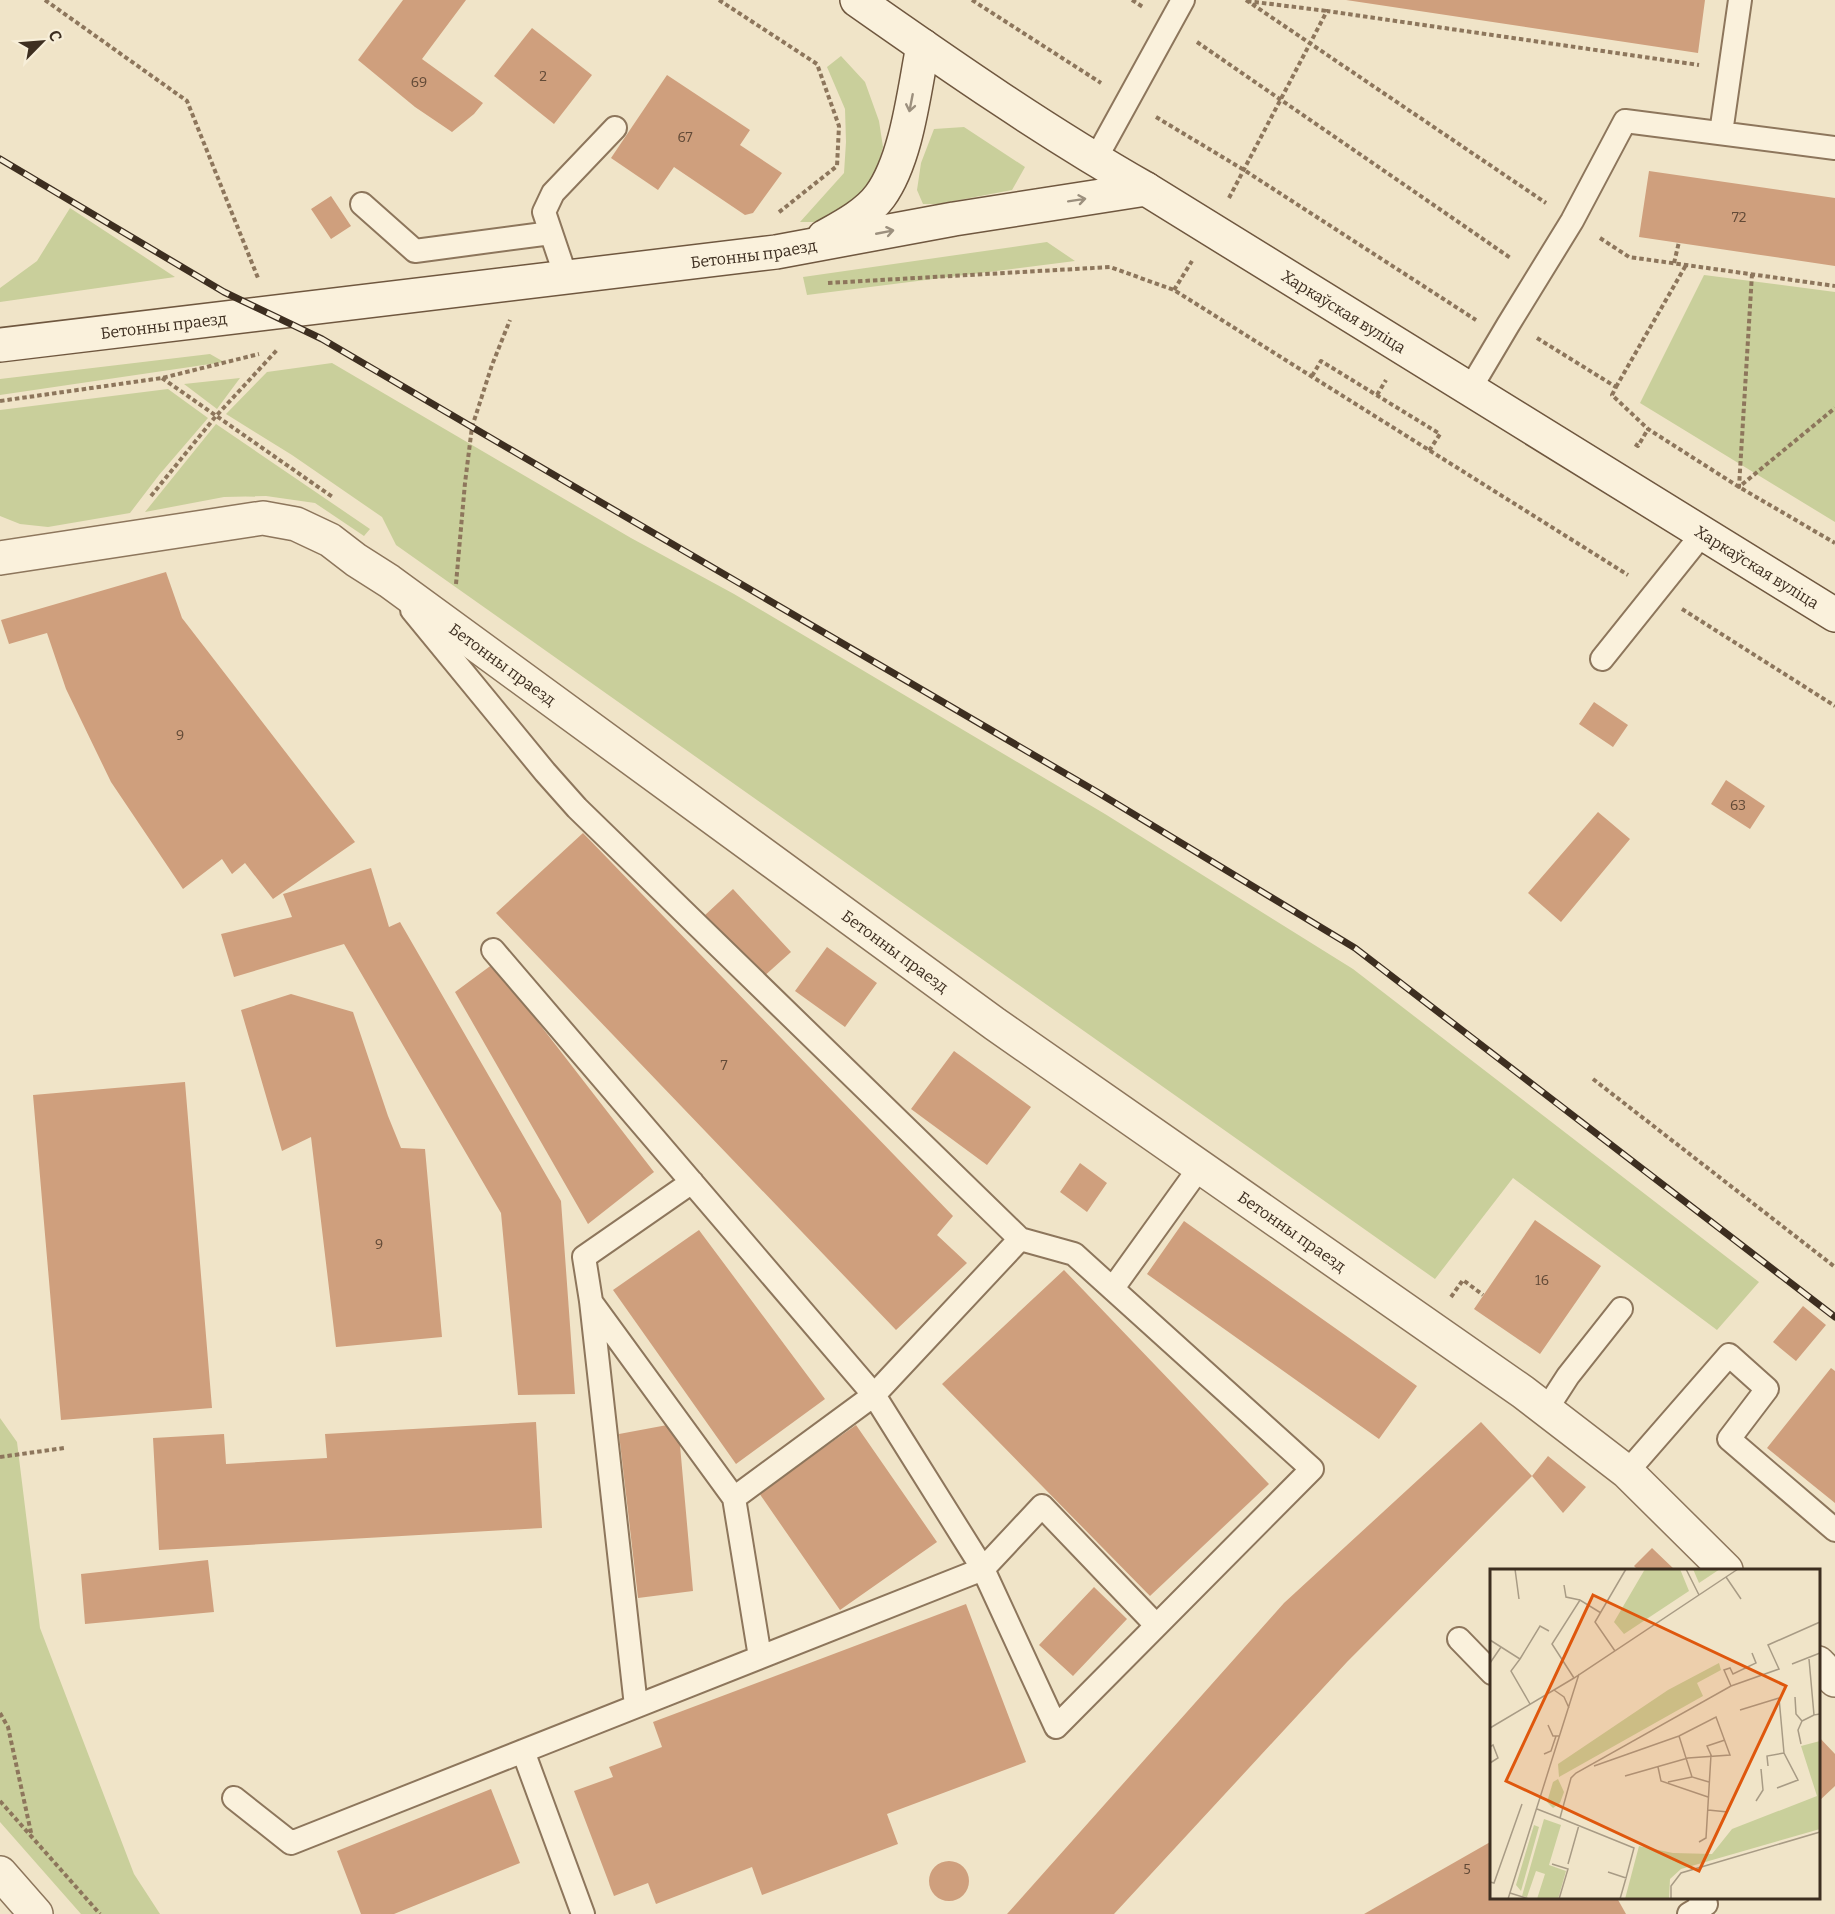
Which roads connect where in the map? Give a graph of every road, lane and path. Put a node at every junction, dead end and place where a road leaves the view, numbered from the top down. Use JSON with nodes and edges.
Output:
{"nodes":[{"id":1,"x":45,"y":0,"type":"edge"},
{"id":2,"x":857,"y":0,"type":"edge"},
{"id":3,"x":1131,"y":0,"type":"edge"},
{"id":4,"x":1183,"y":0,"type":"edge"},
{"id":5,"x":1246,"y":0,"type":"edge"},
{"id":6,"x":1740,"y":0,"type":"edge"},
{"id":7,"x":1327,"y":11,"type":"junction"},
{"id":8,"x":1170,"y":24,"type":"junction"},
{"id":9,"x":1310,"y":43,"type":"junction"},
{"id":10,"x":922,"y":46,"type":"junction"},
{"id":11,"x":1708,"y":67,"type":"dead end"},
{"id":12,"x":1281,"y":100,"type":"junction"},
{"id":13,"x":615,"y":128,"type":"dead end"},
{"id":14,"x":1721,"y":133,"type":"junction"},
{"id":15,"x":1835,"y":148,"type":"edge"},
{"id":16,"x":1095,"y":160,"type":"junction"},
{"id":17,"x":1244,"y":170,"type":"junction"},
{"id":18,"x":1146,"y":189,"type":"junction"},
{"id":19,"x":362,"y":204,"type":"dead end"},
{"id":20,"x":1572,"y":221,"type":"junction"},
{"id":21,"x":1211,"y":229,"type":"junction"},
{"id":22,"x":551,"y":233,"type":"junction"},
{"id":23,"x":1679,"y":242,"type":"dead end"},
{"id":24,"x":807,"y":247,"type":"junction"},
{"id":25,"x":1674,"y":263,"type":"junction"},
{"id":26,"x":1686,"y":265,"type":"junction"},
{"id":27,"x":1752,"y":274,"type":"junction"},
{"id":28,"x":566,"y":277,"type":"junction"},
{"id":29,"x":1537,"y":277,"type":"junction"},
{"id":30,"x":817,"y":284,"type":"dead end"},
{"id":31,"x":262,"y":286,"type":"dead end"},
{"id":32,"x":1835,"y":286,"type":"edge"},
{"id":33,"x":1174,"y":290,"type":"junction"},
{"id":34,"x":511,"y":318,"type":"dead end"},
{"id":35,"x":1508,"y":325,"type":"junction"},
{"id":36,"x":0,"y":345,"type":"edge"},
{"id":37,"x":1312,"y":376,"type":"junction"},
{"id":38,"x":1616,"y":387,"type":"junction"},
{"id":39,"x":1470,"y":389,"type":"junction"},
{"id":40,"x":0,"y":402,"type":"edge"},
{"id":41,"x":1835,"y":408,"type":"edge"},
{"id":42,"x":1648,"y":429,"type":"junction"},
{"id":43,"x":1638,"y":446,"type":"dead end"},
{"id":44,"x":1429,"y":451,"type":"junction"},
{"id":45,"x":1739,"y":487,"type":"junction"},
{"id":46,"x":1703,"y":533,"type":"junction"},
{"id":47,"x":128,"y":539,"type":"junction"},
{"id":48,"x":1835,"y":543,"type":"edge"},
{"id":49,"x":0,"y":558,"type":"edge"},
{"id":50,"x":389,"y":581,"type":"junction"},
{"id":51,"x":1656,"y":592,"type":"junction"},
{"id":52,"x":1835,"y":615,"type":"edge"},
{"id":53,"x":452,"y":627,"type":"junction"},
{"id":54,"x":1602,"y":658,"type":"dead end"},
{"id":55,"x":1835,"y":706,"type":"edge"},
{"id":56,"x":493,"y":950,"type":"dead end"},
{"id":57,"x":1593,"y":1079,"type":"dead end"},
{"id":58,"x":1200,"y":1167,"type":"junction"},
{"id":59,"x":692,"y":1182,"type":"junction"},
{"id":60,"x":1020,"y":1239,"type":"junction"},
{"id":61,"x":1835,"y":1267,"type":"edge"},
{"id":62,"x":1113,"y":1288,"type":"junction"},
{"id":63,"x":1483,"y":1295,"type":"dead end"},
{"id":64,"x":591,"y":1301,"type":"junction"},
{"id":65,"x":1445,"y":1305,"type":"dead end"},
{"id":66,"x":1621,"y":1309,"type":"dead end"},
{"id":67,"x":874,"y":1395,"type":"junction"},
{"id":68,"x":1546,"y":1410,"type":"junction"},
{"id":69,"x":64,"y":1448,"type":"dead end"},
{"id":70,"x":0,"y":1457,"type":"edge"},
{"id":71,"x":1627,"y":1472,"type":"junction"},
{"id":72,"x":734,"y":1498,"type":"junction"},
{"id":73,"x":1835,"y":1530,"type":"edge"},
{"id":74,"x":982,"y":1569,"type":"junction"},
{"id":75,"x":1725,"y":1569,"type":"edge"},
{"id":76,"x":1156,"y":1625,"type":"junction"},
{"id":77,"x":1460,"y":1639,"type":"dead end"},
{"id":78,"x":760,"y":1657,"type":"junction"},
{"id":79,"x":1820,"y":1665,"type":"edge"},
{"id":80,"x":1490,"y":1672,"type":"edge"},
{"id":81,"x":1835,"y":1680,"type":"edge"},
{"id":82,"x":636,"y":1707,"type":"junction"},
{"id":83,"x":0,"y":1713,"type":"edge"},
{"id":84,"x":523,"y":1751,"type":"junction"},
{"id":85,"x":234,"y":1798,"type":"dead end"},
{"id":86,"x":0,"y":1801,"type":"edge"},
{"id":87,"x":32,"y":1837,"type":"junction"},
{"id":88,"x":0,"y":1873,"type":"edge"},
{"id":89,"x":1701,"y":1899,"type":"edge"},
{"id":90,"x":36,"y":1914,"type":"edge"},
{"id":91,"x":100,"y":1914,"type":"edge"},
{"id":92,"x":584,"y":1914,"type":"edge"},
{"id":93,"x":1689,"y":1914,"type":"edge"}],
"edges":[{"from":1,"to":31,"type":"path"},
{"from":2,"to":10,"type":"street","name":"Харкаўская вуліца"},
{"from":3,"to":8,"type":"path"},
{"from":4,"to":8,"type":"lane"},
{"from":5,"to":7,"type":"path"},
{"from":5,"to":9,"type":"path"},
{"from":6,"to":14,"type":"lane"},
{"from":7,"to":9,"type":"path"},
{"from":7,"to":11,"type":"path"},
{"from":8,"to":12,"type":"path"},
{"from":8,"to":16,"type":"lane"},
{"from":9,"to":12,"type":"path"},
{"from":9,"to":20,"type":"path"},
{"from":10,"to":16,"type":"street","name":"Харкаўская вуліца"},
{"from":10,"to":24,"type":"street","one_way":true},
{"from":12,"to":17,"type":"path"},
{"from":12,"to":29,"type":"path"},
{"from":13,"to":22,"type":"lane"},
{"from":14,"to":15,"type":"lane"},
{"from":14,"to":20,"type":"lane"},
{"from":16,"to":18,"type":"street","name":"Харкаўская вуліца"},
{"from":17,"to":21,"type":"path"},
{"from":17,"to":35,"type":"path"},
{"from":18,"to":21,"type":"street","name":"Харкаўская вуліца"},
{"from":24,"to":18,"type":"street","name":"Бетонны праезд","one_way":true},
{"from":19,"to":22,"type":"lane"},
{"from":20,"to":25,"type":"path"},
{"from":20,"to":29,"type":"lane"},
{"from":21,"to":33,"type":"path"},
{"from":21,"to":39,"type":"street","name":"Харкаўская вуліца"},
{"from":22,"to":28,"type":"lane"},
{"from":23,"to":25,"type":"path"},
{"from":24,"to":28,"type":"street","name":"Бетонны праезд"},
{"from":25,"to":26,"type":"path"},
{"from":26,"to":27,"type":"path"},
{"from":26,"to":38,"type":"path"},
{"from":27,"to":32,"type":"path"},
{"from":27,"to":45,"type":"path"},
{"from":28,"to":36,"type":"street","name":"Бетонны праезд"},
{"from":29,"to":35,"type":"lane"},
{"from":30,"to":33,"type":"path"},
{"from":33,"to":37,"type":"path"},
{"from":34,"to":53,"type":"path"},
{"from":35,"to":38,"type":"path"},
{"from":35,"to":39,"type":"lane"},
{"from":37,"to":44,"type":"path"},
{"from":37,"to":44,"type":"path"},
{"from":38,"to":42,"type":"path"},
{"from":39,"to":46,"type":"street","name":"Харкаўская вуліца"},
{"from":40,"to":47,"type":"path"},
{"from":41,"to":45,"type":"path"},
{"from":42,"to":43,"type":"path"},
{"from":42,"to":45,"type":"path"},
{"from":44,"to":51,"type":"path"},
{"from":45,"to":48,"type":"path"},
{"from":46,"to":51,"type":"lane"},
{"from":46,"to":52,"type":"street","name":"Харкаўская вуліца"},
{"from":47,"to":49,"type":"street","name":"Бетонны праезд"},
{"from":47,"to":50,"type":"street","name":"Бетонны праезд"},
{"from":50,"to":53,"type":"street","name":"Бетонны праезд"},
{"from":50,"to":60,"type":"lane"},
{"from":51,"to":54,"type":"lane"},
{"from":51,"to":55,"type":"path"},
{"from":53,"to":58,"type":"street","name":"Бетонны праезд"},
{"from":56,"to":59,"type":"lane"},
{"from":57,"to":61,"type":"path"},
{"from":58,"to":62,"type":"lane"},
{"from":58,"to":68,"type":"street","name":"Бетонны праезд"},
{"from":59,"to":64,"type":"lane"},
{"from":59,"to":67,"type":"lane"},
{"from":60,"to":62,"type":"lane"},
{"from":60,"to":67,"type":"lane"},
{"from":62,"to":76,"type":"lane"},
{"from":63,"to":65,"type":"path"},
{"from":64,"to":72,"type":"lane"},
{"from":64,"to":82,"type":"lane"},
{"from":66,"to":68,"type":"lane"},
{"from":67,"to":72,"type":"lane"},
{"from":67,"to":74,"type":"lane"},
{"from":68,"to":71,"type":"street","name":"Бетонны праезд"},
{"from":69,"to":70,"type":"path"},
{"from":71,"to":73,"type":"lane"},
{"from":71,"to":75,"type":"street","name":"Бетонны праезд"},
{"from":72,"to":78,"type":"lane"},
{"from":74,"to":76,"type":"lane"},
{"from":74,"to":76,"type":"lane"},
{"from":74,"to":78,"type":"lane"},
{"from":77,"to":80,"type":"lane"},
{"from":78,"to":82,"type":"lane"},
{"from":79,"to":81,"type":"street"},
{"from":82,"to":84,"type":"lane"},
{"from":83,"to":87,"type":"path"},
{"from":84,"to":85,"type":"lane"},
{"from":84,"to":92,"type":"lane"},
{"from":86,"to":87,"type":"path"},
{"from":87,"to":91,"type":"path"},
{"from":88,"to":90,"type":"street"},
{"from":89,"to":93,"type":"lane"}]}
